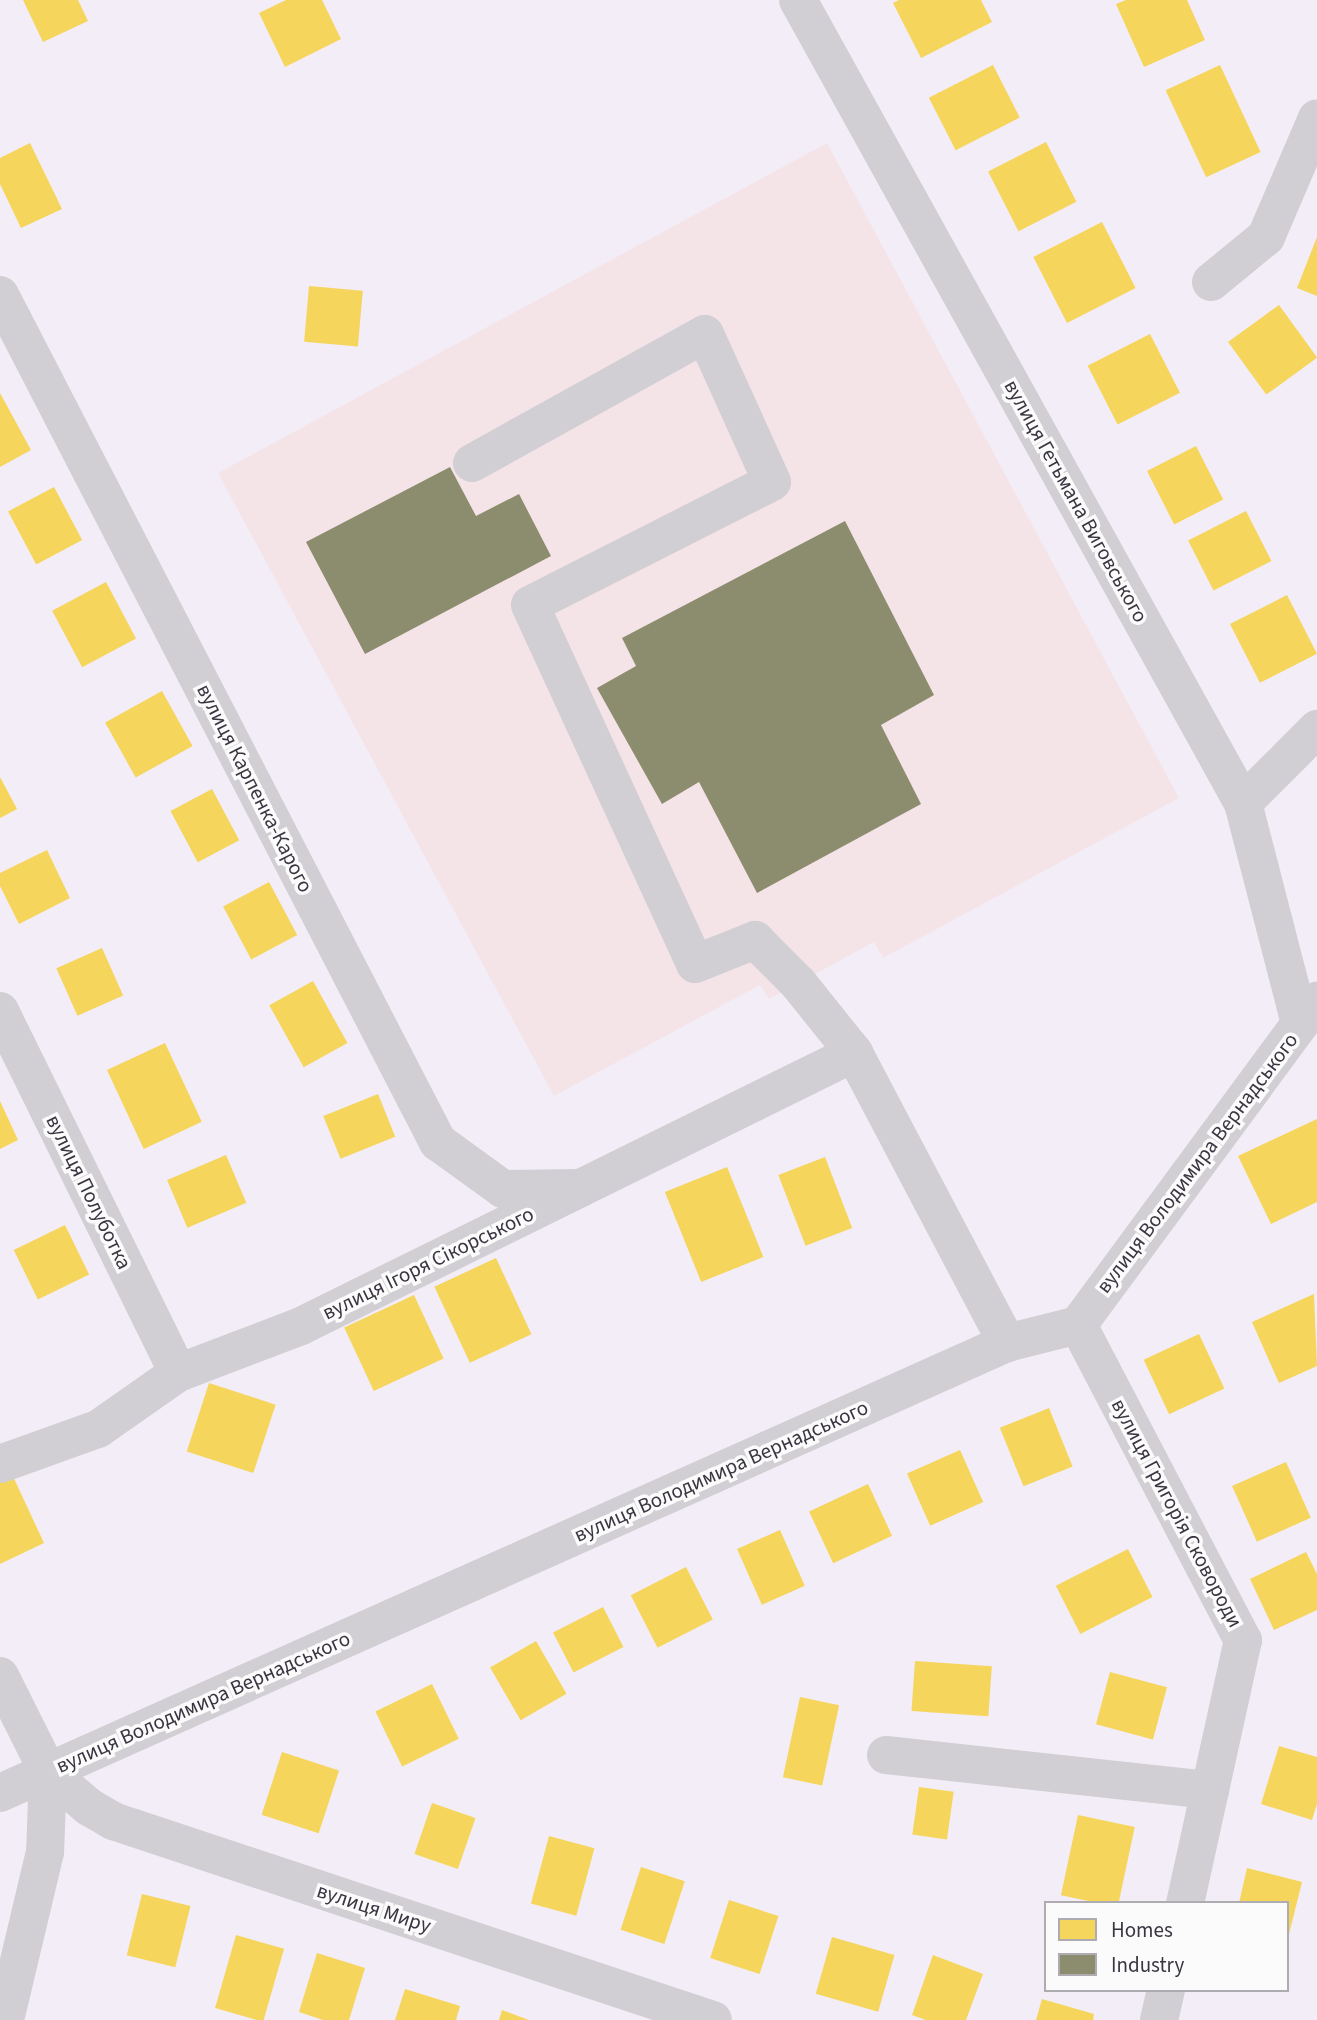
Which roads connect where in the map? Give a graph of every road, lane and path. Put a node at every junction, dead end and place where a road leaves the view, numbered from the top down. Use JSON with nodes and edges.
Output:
{"nodes":[{"id":1,"x":798,"y":0,"type":"edge"},
{"id":2,"x":1317,"y":118,"type":"edge"},
{"id":3,"x":1211,"y":282,"type":"dead end"},
{"id":4,"x":0,"y":295,"type":"edge"},
{"id":5,"x":472,"y":463,"type":"dead end"},
{"id":6,"x":1317,"y":729,"type":"edge"},
{"id":7,"x":1243,"y":803,"type":"junction"},
{"id":8,"x":0,"y":1011,"type":"edge"},
{"id":9,"x":1309,"y":1012,"type":"edge"},
{"id":10,"x":853,"y":1053,"type":"junction"},
{"id":11,"x":580,"y":1188,"type":"junction"},
{"id":12,"x":1077,"y":1325,"type":"junction"},
{"id":13,"x":1007,"y":1343,"type":"junction"},
{"id":14,"x":178,"y":1373,"type":"junction"},
{"id":15,"x":0,"y":1465,"type":"edge"},
{"id":16,"x":0,"y":1676,"type":"edge"},
{"id":17,"x":886,"y":1755,"type":"dead end"},
{"id":18,"x":48,"y":1772,"type":"junction"},
{"id":19,"x":1210,"y":1790,"type":"junction"},
{"id":20,"x":0,"y":1793,"type":"edge"},
{"id":21,"x":1185,"y":1901,"type":"edge"},
{"id":22,"x":1166,"y":1992,"type":"edge"},
{"id":23,"x":5,"y":2020,"type":"edge"},
{"id":24,"x":713,"y":2020,"type":"edge"},
{"id":25,"x":1159,"y":2020,"type":"edge"}],
"edges":[{"from":1,"to":7,"type":"street","name":"вулиця Гетьмана Виговського"},
{"from":2,"to":3,"type":"street"},
{"from":4,"to":11,"type":"street","name":"вулиця Карпенка-Карого"},
{"from":5,"to":10,"type":"street"},
{"from":6,"to":7,"type":"street"},
{"from":7,"to":9,"type":"street","name":"вулиця Гетьмана Виговського"},
{"from":8,"to":14,"type":"street","name":"вулиця Полуботка"},
{"from":9,"to":12,"type":"street","name":"вулиця Володимира Вернадського"},
{"from":10,"to":11,"type":"street","name":"вулиця Ігоря Сікорського"},
{"from":10,"to":13,"type":"street"},
{"from":11,"to":14,"type":"street","name":"вулиця Ігоря Сікорського"},
{"from":12,"to":13,"type":"street","name":"вулиця Володимира Вернадського"},
{"from":12,"to":19,"type":"street","name":"вулиця Григорія Сковороди"},
{"from":13,"to":18,"type":"street","name":"вулиця Володимира Вернадського"},
{"from":14,"to":15,"type":"street","name":"вулиця Ігоря Сікорського"},
{"from":16,"to":18,"type":"street"},
{"from":17,"to":19,"type":"street"},
{"from":18,"to":20,"type":"street","name":"вулиця Володимира Вернадського"},
{"from":18,"to":23,"type":"street"},
{"from":18,"to":24,"type":"street","name":"вулиця Миру"},
{"from":19,"to":21,"type":"street","name":"вулиця Григорія Сковороди"},
{"from":22,"to":25,"type":"street"}]}
